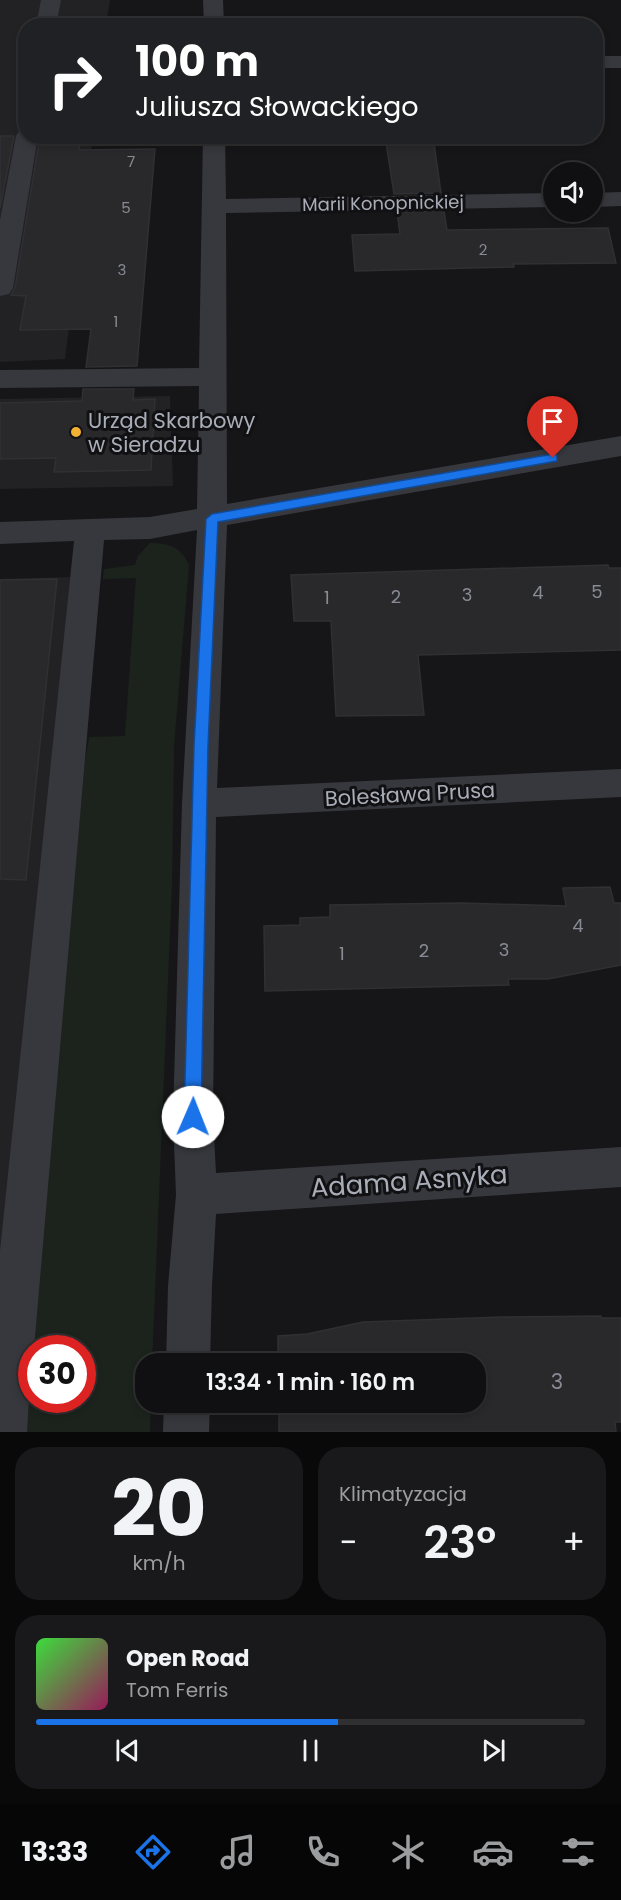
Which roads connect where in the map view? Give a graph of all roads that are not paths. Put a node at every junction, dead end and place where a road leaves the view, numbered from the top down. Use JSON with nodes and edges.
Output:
{"nodes":[{"id":1,"x":51,"y":0,"type":"edge"},
{"id":2,"x":213,"y":0,"type":"edge"},
{"id":3,"x":48,"y":18,"type":"edge"},
{"id":4,"x":214,"y":18,"type":"edge"},
{"id":5,"x":603,"y":62,"type":"edge"},
{"id":6,"x":621,"y":62,"type":"edge"},
{"id":7,"x":25,"y":144,"type":"edge"},
{"id":8,"x":214,"y":144,"type":"edge"},
{"id":9,"x":621,"y":199,"type":"edge"},
{"id":10,"x":543,"y":200,"type":"edge"},
{"id":11,"x":603,"y":200,"type":"edge"},
{"id":12,"x":213,"y":206,"type":"junction"},
{"id":13,"x":5,"y":227,"type":"edge"},
{"id":14,"x":0,"y":288,"type":"edge"},
{"id":15,"x":211,"y":377,"type":"junction"},
{"id":16,"x":0,"y":379,"type":"edge"},
{"id":17,"x":621,"y":446,"type":"edge"},
{"id":18,"x":212,"y":519,"type":"junction"},
{"id":19,"x":90,"y":530,"type":"junction"},
{"id":20,"x":0,"y":533,"type":"edge"},
{"id":21,"x":621,"y":783,"type":"edge"},
{"id":22,"x":199,"y":803,"type":"junction"},
{"id":23,"x":621,"y":1167,"type":"edge"},
{"id":24,"x":197,"y":1195,"type":"junction"},
{"id":25,"x":188,"y":1353,"type":"edge"},
{"id":26,"x":187,"y":1413,"type":"edge"},
{"id":27,"x":4,"y":1432,"type":"edge"},
{"id":28,"x":186,"y":1432,"type":"edge"}],
"edges":[{"from":1,"to":3,"type":"street"},
{"from":2,"to":4,"type":"street"},
{"from":5,"to":6,"type":"street"},
{"from":7,"to":13,"type":"street"},
{"from":8,"to":12,"type":"street"},
{"from":9,"to":11,"type":"street"},
{"from":10,"to":12,"type":"street","name":"Marii Konopnickiej"},
{"from":12,"to":15,"type":"street"},
{"from":13,"to":14,"type":"street"},
{"from":15,"to":16,"type":"street"},
{"from":15,"to":18,"type":"street"},
{"from":17,"to":18,"type":"street"},
{"from":18,"to":19,"type":"street"},
{"from":18,"to":22,"type":"street"},
{"from":19,"to":20,"type":"street"},
{"from":19,"to":27,"type":"street"},
{"from":21,"to":22,"type":"street","name":"Bolesława Prusa"},
{"from":22,"to":24,"type":"street"},
{"from":23,"to":24,"type":"street","name":"Adama Asnyka"},
{"from":24,"to":25,"type":"street"},
{"from":26,"to":28,"type":"street"}]}
